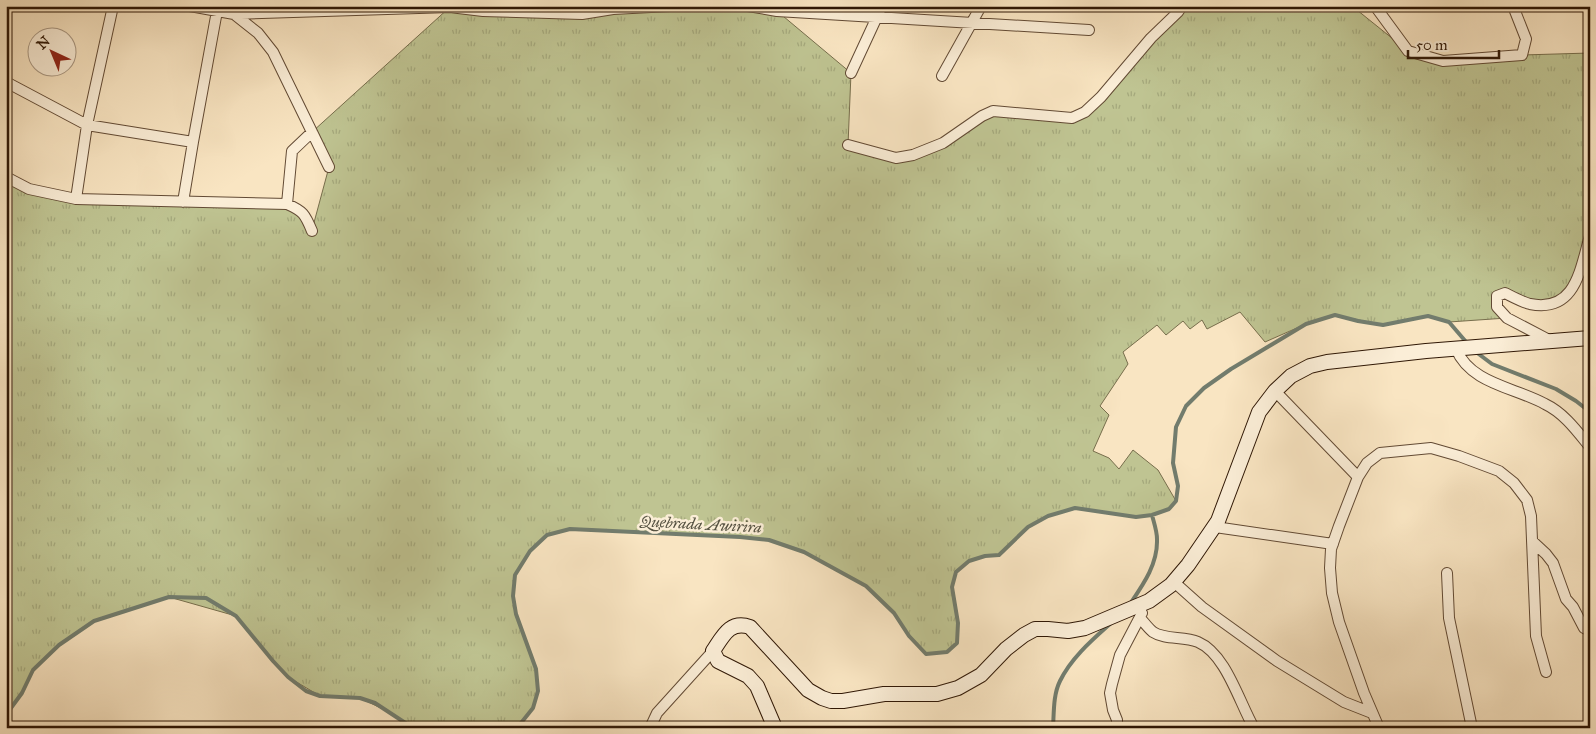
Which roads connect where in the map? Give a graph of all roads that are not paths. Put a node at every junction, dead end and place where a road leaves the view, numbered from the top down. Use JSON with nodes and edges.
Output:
{"nodes":[{"id":1,"x":113,"y":6,"type":"edge"},
{"id":2,"x":190,"y":6,"type":"edge"},
{"id":3,"x":670,"y":6,"type":"edge"},
{"id":4,"x":748,"y":6,"type":"edge"},
{"id":5,"x":882,"y":6,"type":"edge"},
{"id":6,"x":981,"y":6,"type":"edge"},
{"id":7,"x":1182,"y":6,"type":"edge"},
{"id":8,"x":1360,"y":6,"type":"edge"},
{"id":9,"x":1365,"y":6,"type":"edge"},
{"id":10,"x":1375,"y":6,"type":"edge"},
{"id":11,"x":1512,"y":6,"type":"edge"},
{"id":12,"x":217,"y":9,"type":"edge"},
{"id":13,"x":493,"y":9,"type":"edge"},
{"id":14,"x":234,"y":14,"type":"junction"},
{"id":15,"x":878,"y":17,"type":"junction"},
{"id":16,"x":972,"y":23,"type":"junction"},
{"id":17,"x":1089,"y":30,"type":"dead end"},
{"id":18,"x":851,"y":73,"type":"dead end"},
{"id":19,"x":942,"y":76,"type":"dead end"},
{"id":20,"x":6,"y":82,"type":"edge"},
{"id":21,"x":87,"y":125,"type":"junction"},
{"id":22,"x":312,"y":132,"type":"junction"},
{"id":23,"x":192,"y":142,"type":"junction"},
{"id":24,"x":848,"y":145,"type":"dead end"},
{"id":25,"x":329,"y":167,"type":"dead end"},
{"id":26,"x":6,"y":177,"type":"edge"},
{"id":27,"x":76,"y":200,"type":"junction"},
{"id":28,"x":183,"y":202,"type":"junction"},
{"id":29,"x":287,"y":204,"type":"junction"},
{"id":30,"x":312,"y":231,"type":"dead end"},
{"id":31,"x":1590,"y":236,"type":"edge"},
{"id":32,"x":1590,"y":338,"type":"edge"},
{"id":33,"x":1552,"y":341,"type":"junction"},
{"id":34,"x":1456,"y":348,"type":"junction"},
{"id":35,"x":1275,"y":391,"type":"junction"},
{"id":36,"x":1590,"y":447,"type":"edge"},
{"id":37,"x":1358,"y":477,"type":"junction"},
{"id":38,"x":1215,"y":527,"type":"junction"},
{"id":39,"x":1532,"y":541,"type":"junction"},
{"id":40,"x":1333,"y":544,"type":"junction"},
{"id":41,"x":1447,"y":572,"type":"dead end"},
{"id":42,"x":1174,"y":582,"type":"junction"},
{"id":43,"x":1149,"y":601,"type":"junction"},
{"id":44,"x":1140,"y":618,"type":"junction"},
{"id":45,"x":1590,"y":631,"type":"edge"},
{"id":46,"x":713,"y":651,"type":"junction"},
{"id":47,"x":1546,"y":672,"type":"dead end"},
{"id":48,"x":1372,"y":713,"type":"junction"},
{"id":49,"x":650,"y":728,"type":"edge"},
{"id":50,"x":775,"y":728,"type":"edge"},
{"id":51,"x":1117,"y":728,"type":"edge"},
{"id":52,"x":1254,"y":728,"type":"edge"},
{"id":53,"x":1378,"y":728,"type":"edge"},
{"id":54,"x":1472,"y":728,"type":"edge"}],
"edges":[{"from":1,"to":21,"type":"street"},
{"from":2,"to":12,"type":"street"},
{"from":3,"to":13,"type":"street"},
{"from":4,"to":15,"type":"street"},
{"from":5,"to":15,"type":"street"},
{"from":6,"to":16,"type":"street"},
{"from":7,"to":24,"type":"street"},
{"from":8,"to":9,"type":"street"},
{"from":10,"to":11,"type":"street"},
{"from":12,"to":14,"type":"street"},
{"from":12,"to":23,"type":"street"},
{"from":13,"to":14,"type":"street"},
{"from":14,"to":22,"type":"street"},
{"from":15,"to":16,"type":"street"},
{"from":15,"to":18,"type":"street"},
{"from":16,"to":17,"type":"street"},
{"from":16,"to":19,"type":"street"},
{"from":20,"to":21,"type":"street"},
{"from":21,"to":23,"type":"street"},
{"from":21,"to":27,"type":"street"},
{"from":22,"to":25,"type":"street"},
{"from":22,"to":29,"type":"street"},
{"from":23,"to":28,"type":"street"},
{"from":26,"to":27,"type":"street"},
{"from":27,"to":28,"type":"street"},
{"from":28,"to":29,"type":"street"},
{"from":29,"to":30,"type":"street"},
{"from":31,"to":33,"type":"street"},
{"from":32,"to":33,"type":"street"},
{"from":33,"to":34,"type":"street"},
{"from":34,"to":35,"type":"street"},
{"from":34,"to":36,"type":"street"},
{"from":35,"to":37,"type":"street"},
{"from":35,"to":38,"type":"street"},
{"from":37,"to":39,"type":"street"},
{"from":37,"to":40,"type":"street"},
{"from":38,"to":40,"type":"street"},
{"from":38,"to":42,"type":"street"},
{"from":39,"to":45,"type":"street"},
{"from":39,"to":47,"type":"street"},
{"from":40,"to":48,"type":"street"},
{"from":41,"to":54,"type":"street"},
{"from":42,"to":43,"type":"street"},
{"from":42,"to":48,"type":"street"},
{"from":43,"to":44,"type":"street"},
{"from":43,"to":46,"type":"street"},
{"from":44,"to":51,"type":"street"},
{"from":44,"to":52,"type":"street"},
{"from":46,"to":49,"type":"street"},
{"from":46,"to":50,"type":"street"},
{"from":48,"to":53,"type":"street"}]}
